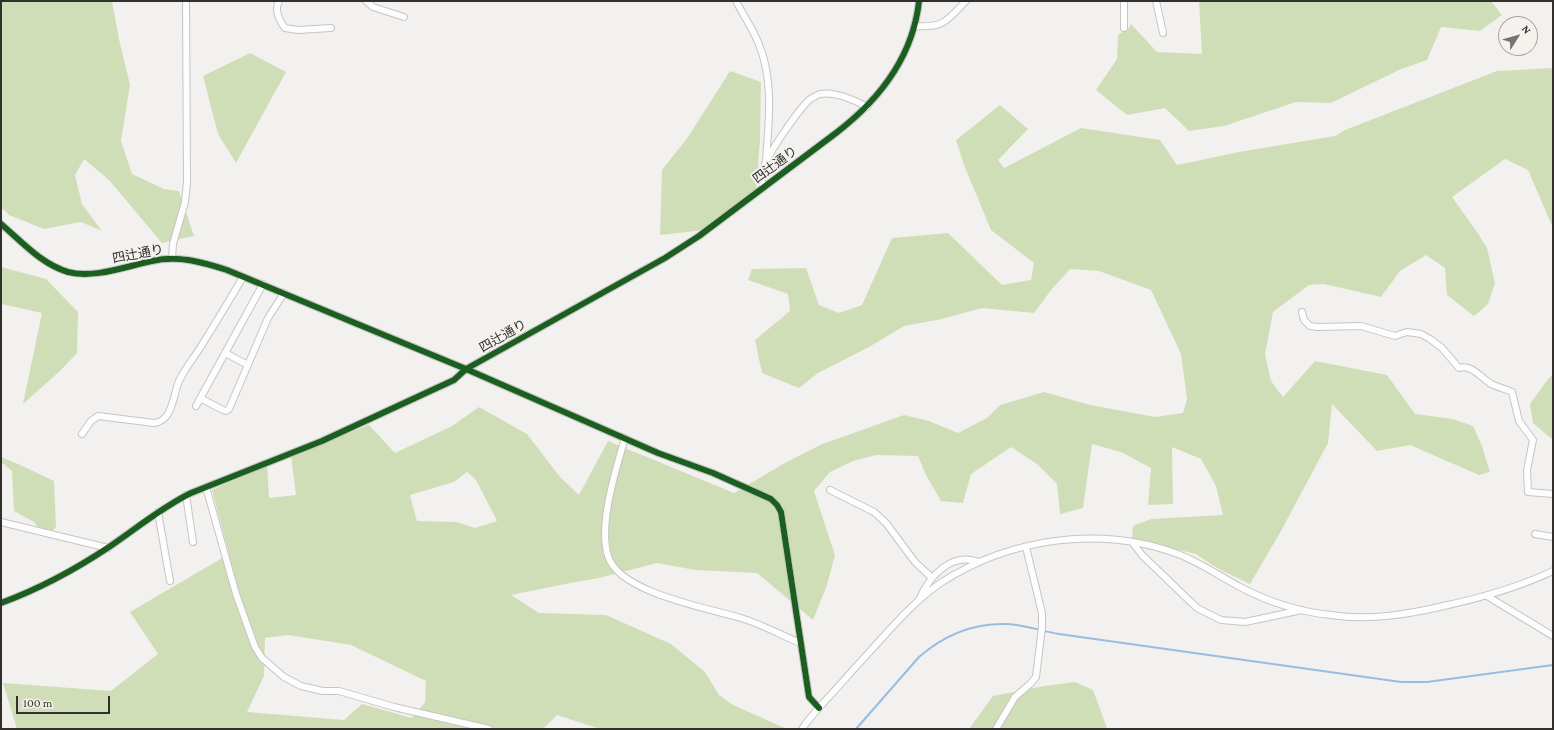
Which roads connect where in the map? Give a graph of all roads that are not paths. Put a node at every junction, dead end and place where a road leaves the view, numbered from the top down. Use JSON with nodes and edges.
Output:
{"nodes":[{"id":1,"x":186,"y":1,"type":"edge"},
{"id":2,"x":279,"y":1,"type":"edge"},
{"id":3,"x":366,"y":1,"type":"edge"},
{"id":4,"x":736,"y":1,"type":"edge"},
{"id":5,"x":919,"y":1,"type":"edge"},
{"id":6,"x":966,"y":1,"type":"edge"},
{"id":7,"x":1124,"y":1,"type":"edge"},
{"id":8,"x":1156,"y":1,"type":"edge"},
{"id":9,"x":404,"y":17,"type":"dead end"},
{"id":10,"x":914,"y":26,"type":"junction"},
{"id":11,"x":331,"y":28,"type":"dead end"},
{"id":12,"x":1124,"y":28,"type":"dead end"},
{"id":13,"x":1163,"y":33,"type":"dead end"},
{"id":14,"x":867,"y":107,"type":"junction"},
{"id":15,"x":766,"y":160,"type":"junction"},
{"id":16,"x":763,"y":188,"type":"junction"},
{"id":17,"x":1,"y":224,"type":"edge"},
{"id":18,"x":172,"y":258,"type":"junction"},
{"id":19,"x":243,"y":277,"type":"junction"},
{"id":20,"x":263,"y":284,"type":"junction"},
{"id":21,"x":284,"y":293,"type":"junction"},
{"id":22,"x":1302,"y":312,"type":"dead end"},
{"id":23,"x":226,"y":353,"type":"junction"},
{"id":24,"x":248,"y":365,"type":"junction"},
{"id":25,"x":466,"y":370,"type":"junction"},
{"id":26,"x":200,"y":398,"type":"junction"},
{"id":27,"x":196,"y":406,"type":"dead end"},
{"id":28,"x":82,"y":434,"type":"dead end"},
{"id":29,"x":625,"y":438,"type":"junction"},
{"id":30,"x":206,"y":487,"type":"junction"},
{"id":31,"x":830,"y":490,"type":"dead end"},
{"id":32,"x":1553,"y":494,"type":"edge"},
{"id":33,"x":186,"y":495,"type":"junction"},
{"id":34,"x":158,"y":512,"type":"junction"},
{"id":35,"x":1,"y":522,"type":"edge"},
{"id":36,"x":1535,"y":534,"type":"dead end"},
{"id":37,"x":1553,"y":537,"type":"edge"},
{"id":38,"x":193,"y":542,"type":"dead end"},
{"id":39,"x":1133,"y":543,"type":"junction"},
{"id":40,"x":1026,"y":547,"type":"junction"},
{"id":41,"x":108,"y":548,"type":"junction"},
{"id":42,"x":979,"y":562,"type":"junction"},
{"id":43,"x":1553,"y":571,"type":"edge"},
{"id":44,"x":932,"y":578,"type":"junction"},
{"id":45,"x":170,"y":581,"type":"dead end"},
{"id":46,"x":1487,"y":596,"type":"junction"},
{"id":47,"x":919,"y":600,"type":"junction"},
{"id":48,"x":1,"y":604,"type":"edge"},
{"id":49,"x":1304,"y":610,"type":"junction"},
{"id":50,"x":1553,"y":636,"type":"edge"},
{"id":51,"x":800,"y":643,"type":"junction"},
{"id":52,"x":819,"y":708,"type":"junction"},
{"id":53,"x":489,"y":729,"type":"edge"},
{"id":54,"x":802,"y":729,"type":"edge"},
{"id":55,"x":996,"y":729,"type":"edge"}],
"edges":[{"from":1,"to":18,"type":"street"},
{"from":2,"to":11,"type":"street"},
{"from":3,"to":9,"type":"street"},
{"from":4,"to":15,"type":"street"},
{"from":5,"to":10,"type":"street","name":"四辻通り"},
{"from":6,"to":10,"type":"street"},
{"from":7,"to":12,"type":"street"},
{"from":8,"to":13,"type":"street"},
{"from":10,"to":14,"type":"street","name":"四辻通り"},
{"from":14,"to":15,"type":"street"},
{"from":14,"to":16,"type":"street","name":"四辻通り"},
{"from":15,"to":16,"type":"street"},
{"from":16,"to":25,"type":"street","name":"四辻通り"},
{"from":17,"to":18,"type":"street","name":"四辻通り"},
{"from":18,"to":19,"type":"street","name":"四辻通り"},
{"from":19,"to":20,"type":"street","name":"四辻通り"},
{"from":19,"to":28,"type":"street"},
{"from":20,"to":21,"type":"street","name":"四辻通り"},
{"from":20,"to":23,"type":"street"},
{"from":21,"to":24,"type":"street"},
{"from":21,"to":25,"type":"street","name":"四辻通り"},
{"from":22,"to":32,"type":"street"},
{"from":23,"to":24,"type":"street"},
{"from":23,"to":26,"type":"street"},
{"from":24,"to":26,"type":"street"},
{"from":25,"to":29,"type":"street"},
{"from":25,"to":30,"type":"street"},
{"from":26,"to":27,"type":"street"},
{"from":29,"to":51,"type":"street"},
{"from":29,"to":51,"type":"street"},
{"from":30,"to":33,"type":"street"},
{"from":30,"to":53,"type":"street"},
{"from":31,"to":44,"type":"street"},
{"from":33,"to":34,"type":"street"},
{"from":33,"to":38,"type":"street"},
{"from":34,"to":41,"type":"street"},
{"from":34,"to":45,"type":"street"},
{"from":35,"to":41,"type":"street"},
{"from":36,"to":37,"type":"street"},
{"from":39,"to":40,"type":"street"},
{"from":39,"to":49,"type":"street"},
{"from":39,"to":49,"type":"street"},
{"from":40,"to":42,"type":"street"},
{"from":40,"to":55,"type":"street"},
{"from":41,"to":48,"type":"street"},
{"from":42,"to":44,"type":"street"},
{"from":42,"to":47,"type":"street"},
{"from":43,"to":46,"type":"street"},
{"from":44,"to":47,"type":"street"},
{"from":46,"to":49,"type":"street"},
{"from":46,"to":50,"type":"street"},
{"from":47,"to":52,"type":"street"},
{"from":51,"to":52,"type":"street"},
{"from":52,"to":54,"type":"street"}]}
